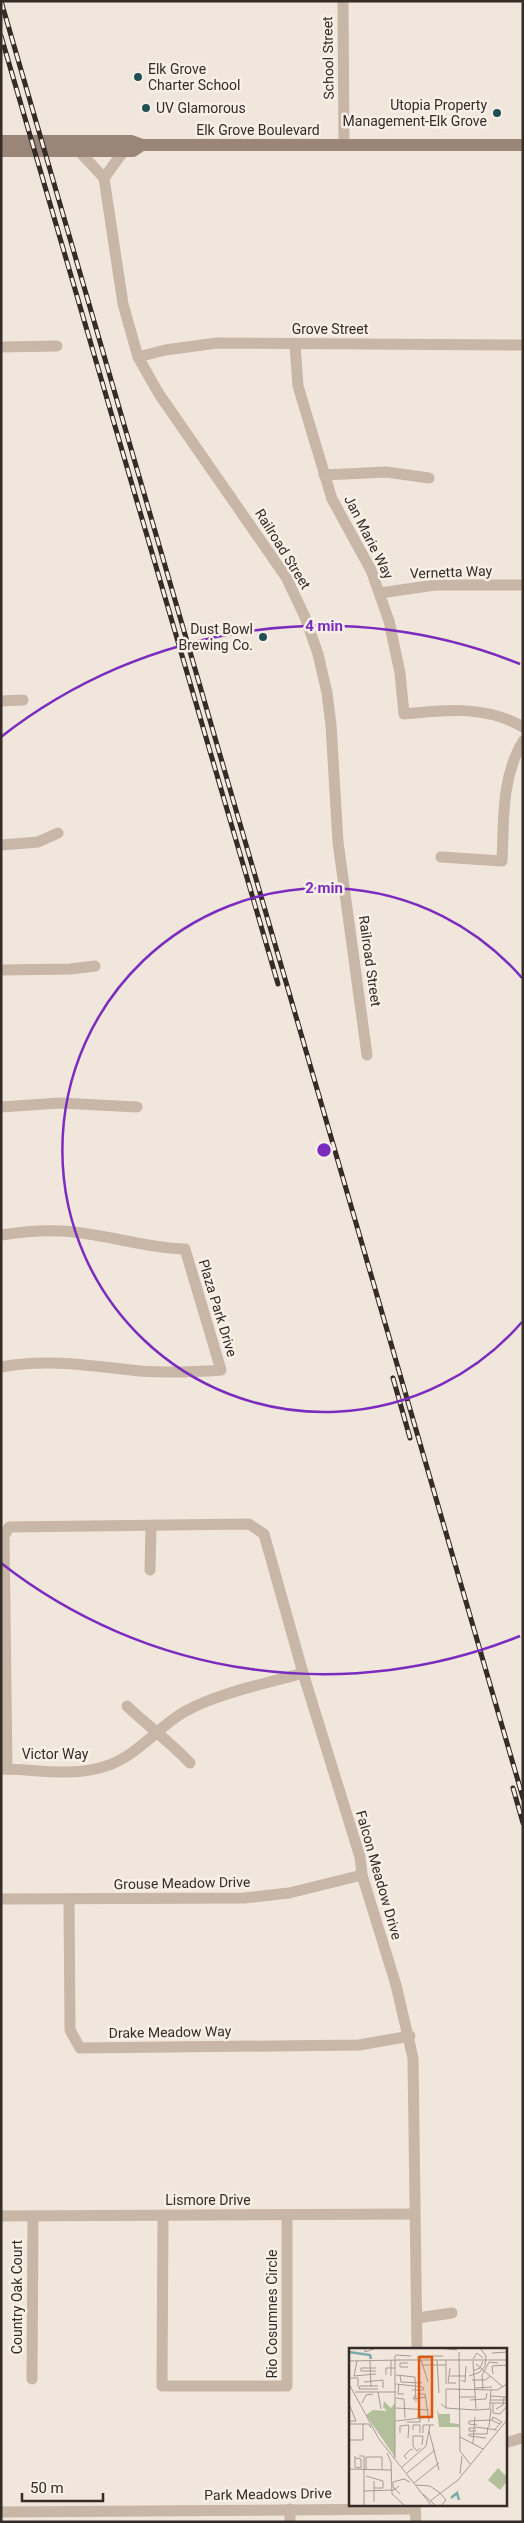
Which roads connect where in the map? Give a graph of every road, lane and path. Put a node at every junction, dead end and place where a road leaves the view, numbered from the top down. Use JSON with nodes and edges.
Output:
{"nodes":[{"id":1,"x":343,"y":1,"type":"edge"},
{"id":2,"x":102,"y":140,"type":"junction"},
{"id":3,"x":1,"y":141,"type":"edge"},
{"id":4,"x":142,"y":145,"type":"junction"},
{"id":5,"x":344,"y":145,"type":"junction"},
{"id":6,"x":523,"y":145,"type":"edge"},
{"id":7,"x":1,"y":151,"type":"edge"},
{"id":8,"x":77,"y":151,"type":"junction"},
{"id":9,"x":123,"y":152,"type":"junction"},
{"id":10,"x":104,"y":178,"type":"junction"},
{"id":11,"x":295,"y":344,"type":"junction"},
{"id":12,"x":523,"y":345,"type":"edge"},
{"id":13,"x":57,"y":346,"type":"dead end"},
{"id":14,"x":1,"y":347,"type":"edge"},
{"id":15,"x":138,"y":357,"type":"junction"},
{"id":16,"x":324,"y":475,"type":"junction"},
{"id":17,"x":429,"y":478,"type":"dead end"},
{"id":18,"x":523,"y":585,"type":"edge"},
{"id":19,"x":380,"y":594,"type":"junction"},
{"id":20,"x":23,"y":700,"type":"dead end"},
{"id":21,"x":1,"y":701,"type":"edge"},
{"id":22,"x":523,"y":727,"type":"edge"},
{"id":23,"x":523,"y":742,"type":"edge"},
{"id":24,"x":58,"y":833,"type":"dead end"},
{"id":25,"x":1,"y":845,"type":"edge"},
{"id":26,"x":441,"y":857,"type":"dead end"},
{"id":27,"x":96,"y":966,"type":"dead end"},
{"id":28,"x":1,"y":970,"type":"edge"},
{"id":29,"x":367,"y":1055,"type":"dead end"},
{"id":30,"x":1,"y":1107,"type":"edge"},
{"id":31,"x":137,"y":1107,"type":"dead end"},
{"id":32,"x":1,"y":1235,"type":"edge"},
{"id":33,"x":1,"y":1368,"type":"edge"},
{"id":34,"x":150,"y":1527,"type":"junction"},
{"id":35,"x":150,"y":1570,"type":"dead end"},
{"id":36,"x":303,"y":1673,"type":"junction"},
{"id":37,"x":127,"y":1706,"type":"dead end"},
{"id":38,"x":158,"y":1733,"type":"junction"},
{"id":39,"x":190,"y":1763,"type":"dead end"},
{"id":40,"x":4,"y":1769,"type":"edge"},
{"id":41,"x":362,"y":1875,"type":"junction"},
{"id":42,"x":1,"y":1899,"type":"edge"},
{"id":43,"x":70,"y":1900,"type":"junction"},
{"id":44,"x":410,"y":2036,"type":"junction"},
{"id":45,"x":414,"y":2214,"type":"junction"},
{"id":46,"x":163,"y":2215,"type":"junction"},
{"id":47,"x":287,"y":2215,"type":"junction"},
{"id":48,"x":1,"y":2216,"type":"edge"},
{"id":49,"x":33,"y":2216,"type":"junction"},
{"id":50,"x":452,"y":2313,"type":"dead end"},
{"id":51,"x":417,"y":2318,"type":"junction"},
{"id":52,"x":416,"y":2348,"type":"edge"},
{"id":53,"x":32,"y":2379,"type":"dead end"},
{"id":54,"x":522,"y":2438,"type":"edge"},
{"id":55,"x":506,"y":2443,"type":"edge"},
{"id":56,"x":415,"y":2507,"type":"edge"},
{"id":57,"x":290,"y":2509,"type":"junction"},
{"id":58,"x":1,"y":2512,"type":"edge"},
{"id":59,"x":168,"y":2516,"type":"edge"},
{"id":60,"x":49,"y":2517,"type":"edge"},
{"id":61,"x":290,"y":2522,"type":"edge"},
{"id":62,"x":416,"y":2522,"type":"edge"}],
"edges":[{"from":1,"to":5,"type":"street","name":"School Street"},
{"from":2,"to":3,"type":"main road","name":"Elk Grove Boulevard"},
{"from":2,"to":4,"type":"main road","name":"Elk Grove Boulevard"},
{"from":2,"to":8,"type":"main road"},
{"from":4,"to":5,"type":"main road","name":"Elk Grove Boulevard"},
{"from":4,"to":9,"type":"main road","name":"Elk Grove Boulevard"},
{"from":5,"to":6,"type":"main road","name":"Elk Grove Boulevard"},
{"from":7,"to":8,"type":"main road","name":"Elk Grove Boulevard"},
{"from":8,"to":9,"type":"main road","name":"Elk Grove Boulevard"},
{"from":8,"to":10,"type":"street"},
{"from":9,"to":10,"type":"street"},
{"from":10,"to":15,"type":"street","name":"Railroad Street"},
{"from":11,"to":12,"type":"street","name":"Grove Street"},
{"from":11,"to":15,"type":"street","name":"Grove Street"},
{"from":11,"to":16,"type":"street","name":"Jan Marie Way"},
{"from":13,"to":14,"type":"street"},
{"from":15,"to":29,"type":"street","name":"Railroad Street"},
{"from":16,"to":17,"type":"street"},
{"from":16,"to":19,"type":"street","name":"Jan Marie Way"},
{"from":18,"to":19,"type":"street","name":"Vernetta Way"},
{"from":19,"to":22,"type":"street","name":"Jan Marie Way"},
{"from":20,"to":21,"type":"street"},
{"from":23,"to":26,"type":"street"},
{"from":24,"to":25,"type":"street"},
{"from":27,"to":28,"type":"street"},
{"from":30,"to":31,"type":"street"},
{"from":32,"to":33,"type":"street","name":"Plaza Park Drive"},
{"from":34,"to":35,"type":"street"},
{"from":34,"to":36,"type":"street","name":"Falcon Meadow Drive"},
{"from":34,"to":40,"type":"street","name":"Falcon Meadow Drive"},
{"from":36,"to":38,"type":"street","name":"Victor Way"},
{"from":36,"to":41,"type":"street","name":"Falcon Meadow Drive"},
{"from":37,"to":38,"type":"street"},
{"from":38,"to":39,"type":"street"},
{"from":38,"to":40,"type":"street","name":"Victor Way"},
{"from":41,"to":43,"type":"street","name":"Grouse Meadow Drive"},
{"from":41,"to":44,"type":"street","name":"Falcon Meadow Drive"},
{"from":42,"to":43,"type":"street","name":"Grouse Meadow Drive"},
{"from":43,"to":44,"type":"street","name":"Drake Meadow Way"},
{"from":44,"to":45,"type":"street","name":"Falcon Meadow Drive"},
{"from":45,"to":47,"type":"street","name":"Lismore Drive"},
{"from":45,"to":51,"type":"street","name":"Falcon Meadow Drive"},
{"from":46,"to":47,"type":"street","name":"Lismore Drive"},
{"from":46,"to":47,"type":"street","name":"Rio Cosumnes Circle"},
{"from":46,"to":49,"type":"street","name":"Lismore Drive"},
{"from":48,"to":49,"type":"street","name":"Lismore Drive"},
{"from":49,"to":53,"type":"street","name":"Country Oak Court"},
{"from":50,"to":51,"type":"street"},
{"from":51,"to":52,"type":"street","name":"Falcon Meadow Drive"},
{"from":54,"to":55,"type":"street"},
{"from":56,"to":57,"type":"street","name":"Park Meadows Drive"},
{"from":56,"to":62,"type":"street"},
{"from":57,"to":59,"type":"street","name":"Park Meadows Drive"},
{"from":57,"to":61,"type":"street"},
{"from":58,"to":60,"type":"street","name":"Park Meadows Drive"},
{"from":59,"to":60,"type":"street","name":"Park Meadows Drive"}]}
